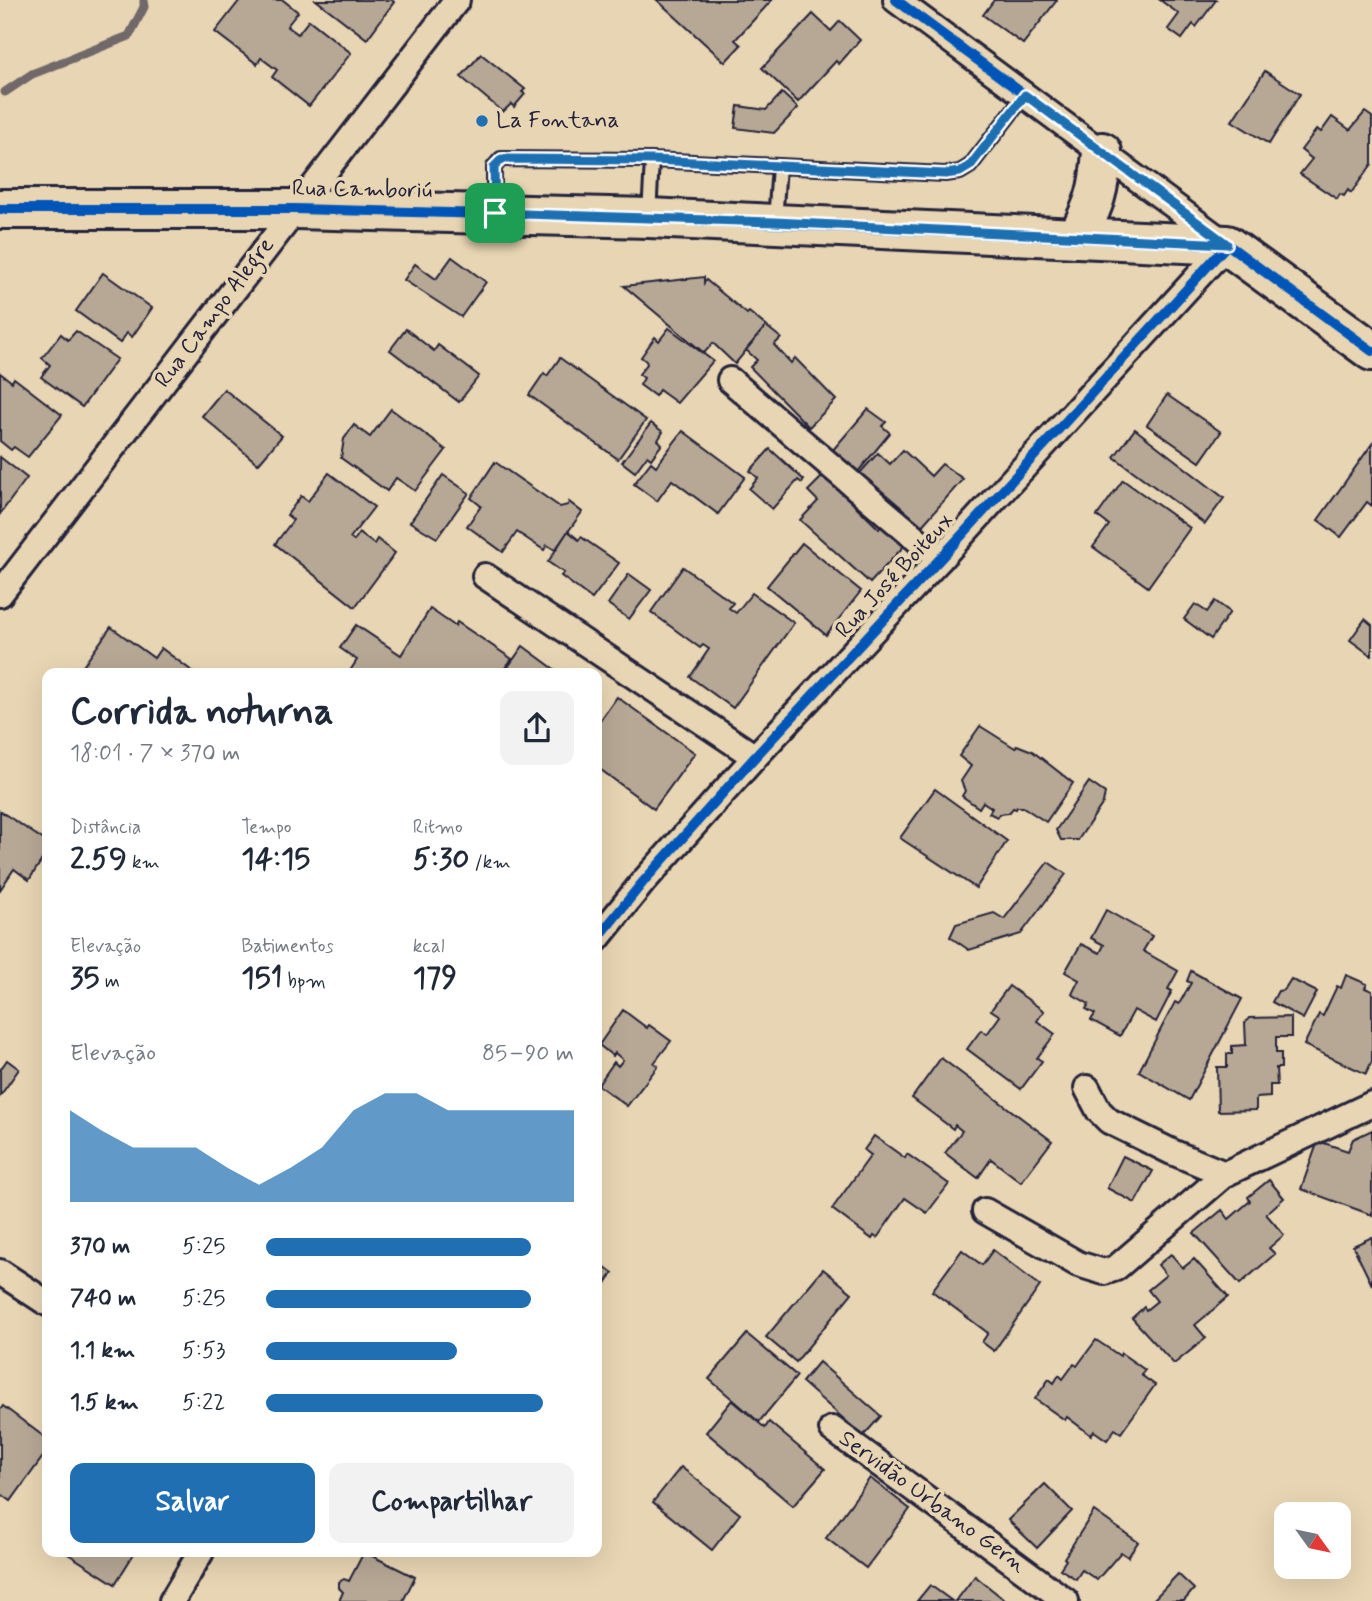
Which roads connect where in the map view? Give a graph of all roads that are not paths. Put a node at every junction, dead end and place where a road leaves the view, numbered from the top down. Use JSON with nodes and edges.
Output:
{"nodes":[{"id":1,"x":457,"y":0,"type":"edge"},
{"id":2,"x":897,"y":0,"type":"edge"},
{"id":3,"x":1025,"y":95,"type":"junction"},
{"id":4,"x":1102,"y":152,"type":"junction"},
{"id":5,"x":652,"y":160,"type":"junction"},
{"id":6,"x":779,"y":166,"type":"junction"},
{"id":7,"x":0,"y":209,"type":"edge"},
{"id":8,"x":295,"y":209,"type":"junction"},
{"id":9,"x":495,"y":213,"type":"junction"},
{"id":10,"x":649,"y":218,"type":"junction"},
{"id":11,"x":775,"y":222,"type":"junction"},
{"id":12,"x":1077,"y":238,"type":"junction"},
{"id":13,"x":1227,"y":244,"type":"junction"},
{"id":14,"x":1372,"y":351,"type":"edge"},
{"id":15,"x":730,"y":380,"type":"dead end"},
{"id":16,"x":940,"y":559,"type":"junction"},
{"id":17,"x":485,"y":576,"type":"dead end"},
{"id":18,"x":0,"y":594,"type":"edge"},
{"id":19,"x":755,"y":757,"type":"junction"},
{"id":20,"x":602,"y":933,"type":"edge"},
{"id":21,"x":1087,"y":1088,"type":"dead end"},
{"id":22,"x":1372,"y":1104,"type":"edge"},
{"id":23,"x":1225,"y":1174,"type":"junction"},
{"id":24,"x":985,"y":1211,"type":"dead end"},
{"id":25,"x":0,"y":1272,"type":"edge"},
{"id":26,"x":42,"y":1300,"type":"edge"},
{"id":27,"x":832,"y":1429,"type":"dead end"},
{"id":28,"x":198,"y":1557,"type":"edge"},
{"id":29,"x":172,"y":1601,"type":"edge"},
{"id":30,"x":1066,"y":1601,"type":"edge"}],
"edges":[{"from":1,"to":8,"type":"street","name":"Rua Campo Alegre"},
{"from":2,"to":3,"type":"street"},
{"from":3,"to":4,"type":"street"},
{"from":3,"to":6,"type":"lane"},
{"from":4,"to":12,"type":"main road"},
{"from":4,"to":13,"type":"street"},
{"from":5,"to":6,"type":"lane"},
{"from":5,"to":9,"type":"lane"},
{"from":5,"to":10,"type":"lane"},
{"from":6,"to":11,"type":"lane"},
{"from":7,"to":8,"type":"main road","name":"Rua Camboriú"},
{"from":8,"to":9,"type":"main road","name":"Rua Camboriú"},
{"from":8,"to":18,"type":"street","name":"Rua Campo Alegre"},
{"from":9,"to":10,"type":"main road","name":"Rua Camboriú"},
{"from":10,"to":11,"type":"main road","name":"Rua Camboriú"},
{"from":11,"to":12,"type":"main road","name":"Rua Camboriú"},
{"from":12,"to":13,"type":"main road","name":"Rua Camboriú"},
{"from":13,"to":14,"type":"main road"},
{"from":13,"to":16,"type":"street","name":"Rua José Boiteux"},
{"from":15,"to":16,"type":"street"},
{"from":16,"to":19,"type":"street","name":"Rua José Boiteux"},
{"from":17,"to":19,"type":"street"},
{"from":19,"to":20,"type":"street","name":"Rua José Boiteux"},
{"from":21,"to":23,"type":"street"},
{"from":22,"to":23,"type":"street"},
{"from":23,"to":24,"type":"street"},
{"from":25,"to":26,"type":"street"},
{"from":27,"to":30,"type":"street","name":"Servidão Urbano Gern"},
{"from":28,"to":29,"type":"street"}]}
